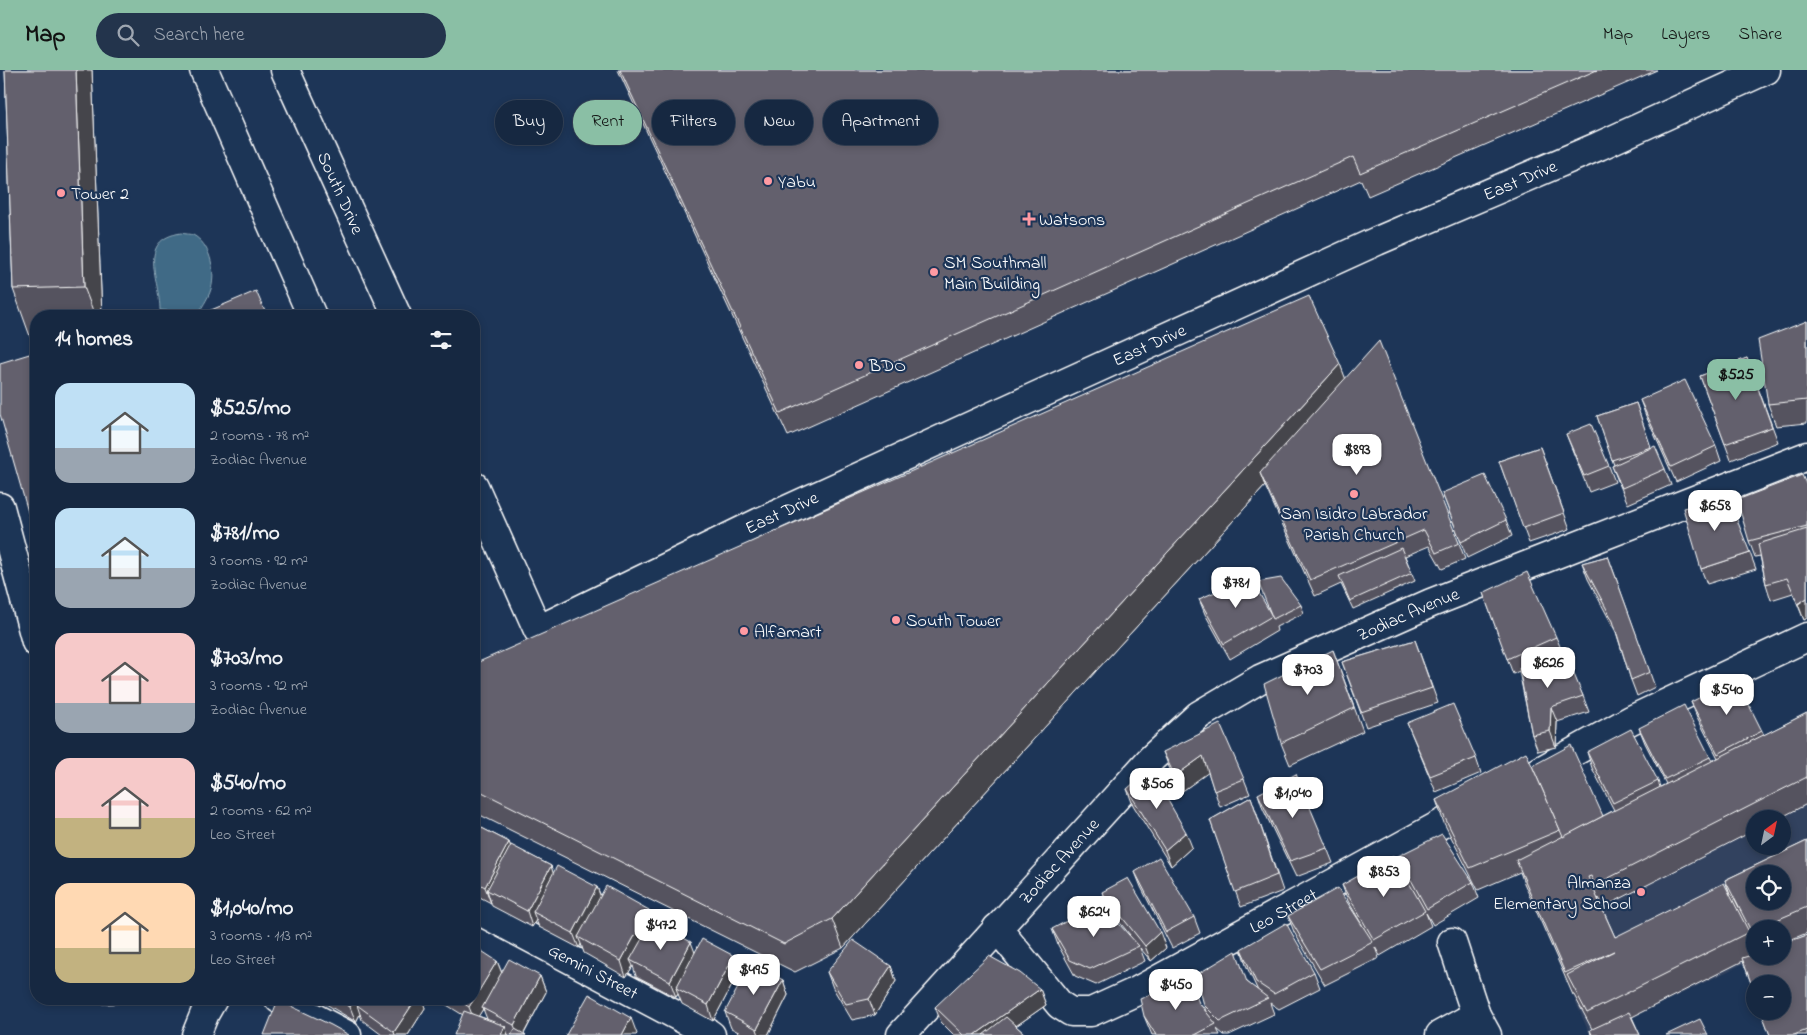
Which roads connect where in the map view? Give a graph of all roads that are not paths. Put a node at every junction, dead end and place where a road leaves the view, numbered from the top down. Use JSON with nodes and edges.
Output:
{"nodes":[{"id":1,"x":286,"y":70,"type":"edge"},
{"id":2,"x":1766,"y":70,"type":"edge"},
{"id":3,"x":213,"y":73,"type":"edge"},
{"id":4,"x":310,"y":310,"type":"edge"},
{"id":5,"x":394,"y":310,"type":"edge"},
{"id":6,"x":1807,"y":456,"type":"edge"},
{"id":7,"x":480,"y":500,"type":"edge"},
{"id":8,"x":0,"y":507,"type":"edge"},
{"id":9,"x":30,"y":620,"type":"edge"},
{"id":10,"x":1807,"y":637,"type":"edge"},
{"id":11,"x":480,"y":911,"type":"edge"},
{"id":12,"x":997,"y":928,"type":"junction"},
{"id":13,"x":1452,"y":942,"type":"dead end"},
{"id":14,"x":210,"y":1005,"type":"edge"},
{"id":15,"x":290,"y":1005,"type":"edge"},
{"id":16,"x":1481,"y":1025,"type":"edge"},
{"id":17,"x":196,"y":1035,"type":"edge"},
{"id":18,"x":347,"y":1035,"type":"edge"},
{"id":19,"x":711,"y":1035,"type":"edge"},
{"id":20,"x":901,"y":1035,"type":"edge"},
{"id":21,"x":1440,"y":1035,"type":"edge"}],
"edges":[{"from":1,"to":5,"type":"street","name":"South Drive"},
{"from":2,"to":7,"type":"street","name":"East Drive"},
{"from":3,"to":4,"type":"street"},
{"from":6,"to":12,"type":"street","name":"Zodiac Avenue"},
{"from":8,"to":9,"type":"street"},
{"from":10,"to":12,"type":"street","name":"Leo Street"},
{"from":11,"to":19,"type":"street","name":"Gemini Street"},
{"from":12,"to":20,"type":"street","name":"Zodiac Avenue"},
{"from":13,"to":16,"type":"street"},
{"from":14,"to":17,"type":"street"},
{"from":15,"to":18,"type":"street"},
{"from":16,"to":21,"type":"street"}]}
